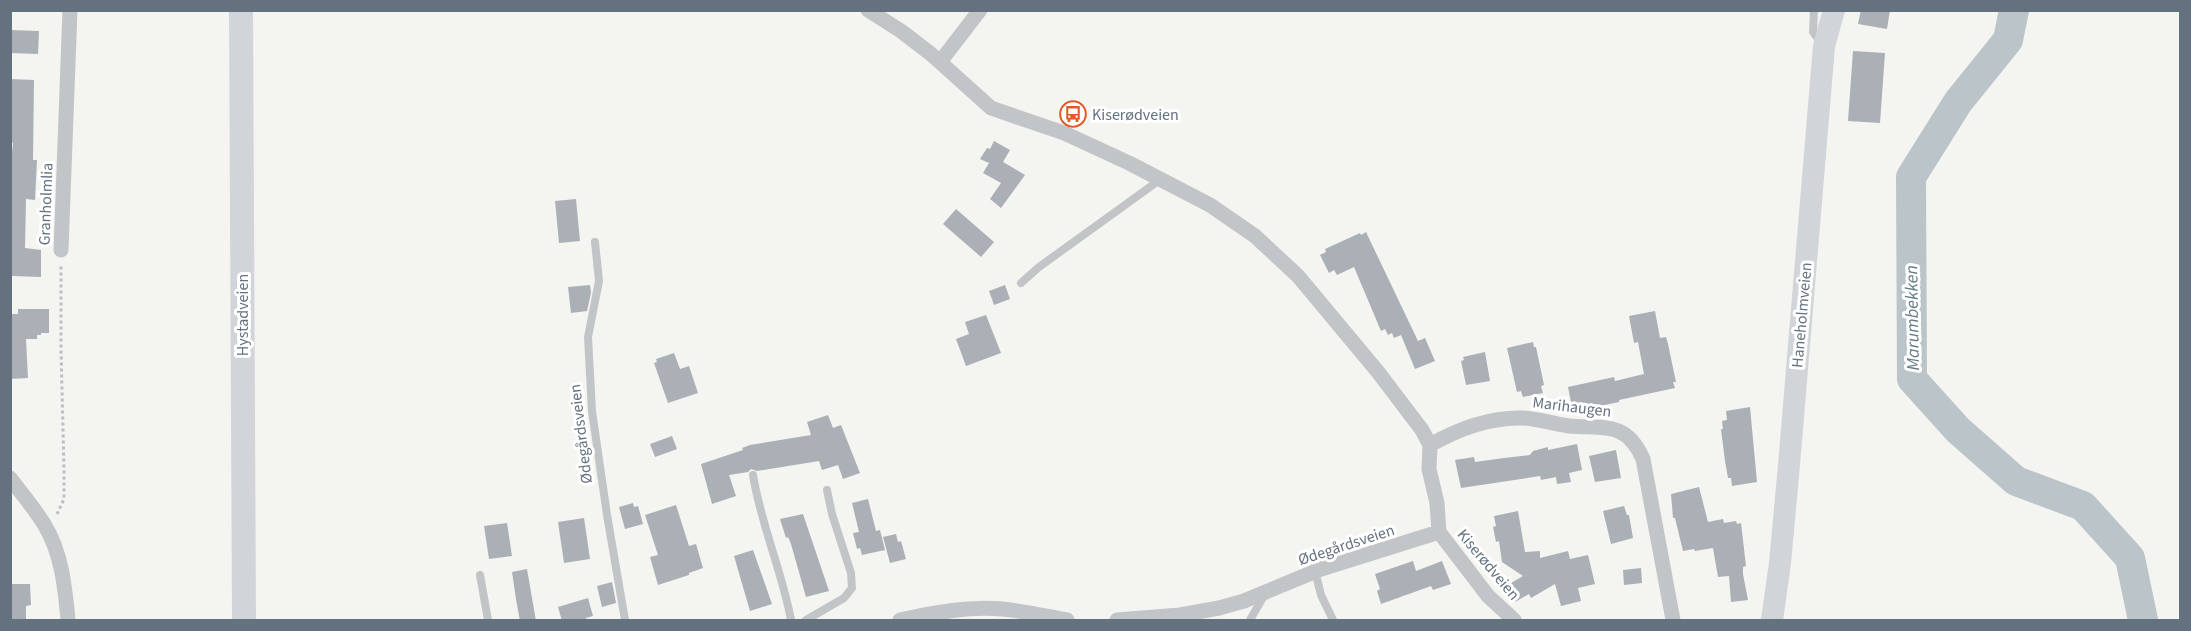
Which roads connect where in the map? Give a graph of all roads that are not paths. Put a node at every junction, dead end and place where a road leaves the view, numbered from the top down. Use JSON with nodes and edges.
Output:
{"nodes":[{"id":1,"x":70,"y":10,"type":"edge"},
{"id":2,"x":241,"y":10,"type":"edge"},
{"id":3,"x":868,"y":10,"type":"edge"},
{"id":4,"x":981,"y":10,"type":"edge"},
{"id":5,"x":1814,"y":10,"type":"edge"},
{"id":6,"x":1834,"y":10,"type":"edge"},
{"id":7,"x":1824,"y":46,"type":"junction"},
{"id":8,"x":940,"y":62,"type":"junction"},
{"id":9,"x":1161,"y":179,"type":"junction"},
{"id":10,"x":596,"y":242,"type":"dead end"},
{"id":11,"x":62,"y":250,"type":"road end"},
{"id":12,"x":1021,"y":283,"type":"dead end"},
{"id":13,"x":1430,"y":445,"type":"junction"},
{"id":14,"x":753,"y":475,"type":"dead end"},
{"id":15,"x":10,"y":478,"type":"edge"},
{"id":16,"x":827,"y":490,"type":"dead end"},
{"id":17,"x":1440,"y":532,"type":"junction"},
{"id":18,"x":1315,"y":571,"type":"junction"},
{"id":19,"x":480,"y":575,"type":"dead end"},
{"id":20,"x":1266,"y":593,"type":"junction"},
{"id":21,"x":68,"y":621,"type":"edge"},
{"id":22,"x":244,"y":621,"type":"edge"},
{"id":23,"x":488,"y":621,"type":"edge"},
{"id":24,"x":625,"y":621,"type":"edge"},
{"id":25,"x":791,"y":621,"type":"edge"},
{"id":26,"x":806,"y":621,"type":"edge"},
{"id":27,"x":900,"y":621,"type":"edge"},
{"id":28,"x":1066,"y":621,"type":"edge"},
{"id":29,"x":1117,"y":621,"type":"edge"},
{"id":30,"x":1250,"y":621,"type":"edge"},
{"id":31,"x":1333,"y":621,"type":"edge"},
{"id":32,"x":1514,"y":621,"type":"edge"},
{"id":33,"x":1673,"y":621,"type":"edge"},
{"id":34,"x":1772,"y":621,"type":"edge"}],
"edges":[{"from":1,"to":11,"type":"street","name":"Granholmlia"},
{"from":2,"to":22,"type":"main road","name":"Hystadveien"},
{"from":3,"to":8,"type":"street"},
{"from":4,"to":8,"type":"street"},
{"from":5,"to":7,"type":"lane"},
{"from":6,"to":7,"type":"main road","name":"Haneholmveien"},
{"from":7,"to":34,"type":"main road","name":"Haneholmveien"},
{"from":8,"to":9,"type":"street"},
{"from":9,"to":12,"type":"lane"},
{"from":9,"to":13,"type":"street"},
{"from":10,"to":24,"type":"lane","name":"Ødegårdsveien"},
{"from":13,"to":17,"type":"street","name":"Kiserødveien"},
{"from":13,"to":33,"type":"street","name":"Marihaugen"},
{"from":14,"to":25,"type":"lane"},
{"from":15,"to":21,"type":"street"},
{"from":16,"to":26,"type":"lane"},
{"from":17,"to":18,"type":"street","name":"Ødegårdsveien"},
{"from":17,"to":32,"type":"street","name":"Kiserødveien"},
{"from":18,"to":20,"type":"street","name":"Ødegårdsveien"},
{"from":18,"to":31,"type":"lane"},
{"from":19,"to":23,"type":"lane"},
{"from":20,"to":29,"type":"street","name":"Ødegårdsveien"},
{"from":20,"to":30,"type":"lane"},
{"from":27,"to":28,"type":"street"}]}
